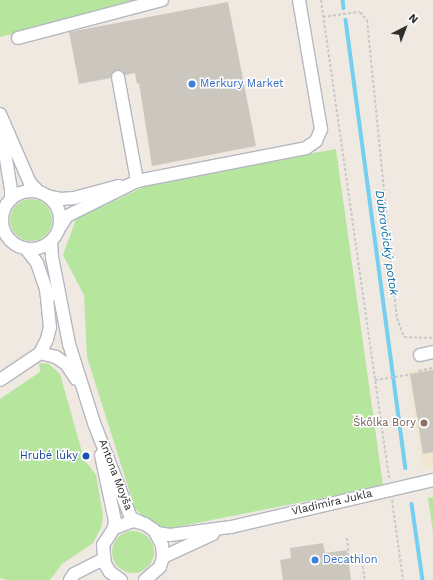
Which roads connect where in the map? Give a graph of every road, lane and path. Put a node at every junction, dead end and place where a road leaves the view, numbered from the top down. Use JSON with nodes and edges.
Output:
{"nodes":[{"id":1,"x":162,"y":0,"type":"edge"},
{"id":2,"x":299,"y":0,"type":"edge"},
{"id":3,"x":321,"y":0,"type":"edge"},
{"id":4,"x":323,"y":17,"type":"junction"},
{"id":5,"x":18,"y":38,"type":"dead end"},
{"id":6,"x":118,"y":77,"type":"dead end"},
{"id":7,"x":0,"y":114,"type":"edge"},
{"id":8,"x":0,"y":125,"type":"edge"},
{"id":9,"x":135,"y":182,"type":"junction"},
{"id":10,"x":43,"y":194,"type":"junction"},
{"id":11,"x":11,"y":199,"type":"junction"},
{"id":12,"x":1,"y":211,"type":"edge"},
{"id":13,"x":60,"y":227,"type":"junction"},
{"id":14,"x":3,"y":234,"type":"edge"},
{"id":15,"x":51,"y":242,"type":"junction"},
{"id":16,"x":27,"y":250,"type":"junction"},
{"id":17,"x":46,"y":291,"type":"junction"},
{"id":18,"x":67,"y":336,"type":"junction"},
{"id":19,"x":433,"y":338,"type":"edge"},
{"id":20,"x":433,"y":352,"type":"edge"},
{"id":21,"x":40,"y":353,"type":"junction"},
{"id":22,"x":420,"y":354,"type":"dead end"},
{"id":23,"x":433,"y":368,"type":"edge"},
{"id":24,"x":0,"y":380,"type":"edge"},
{"id":25,"x":375,"y":380,"type":"junction"},
{"id":26,"x":84,"y":391,"type":"junction"},
{"id":27,"x":94,"y":422,"type":"junction"},
{"id":28,"x":433,"y":480,"type":"edge"},
{"id":29,"x":390,"y":490,"type":"junction"},
{"id":30,"x":140,"y":522,"type":"junction"},
{"id":31,"x":231,"y":527,"type":"junction"},
{"id":32,"x":114,"y":528,"type":"junction"},
{"id":33,"x":157,"y":533,"type":"junction"},
{"id":34,"x":347,"y":538,"type":"dead end"},
{"id":35,"x":103,"y":559,"type":"junction"},
{"id":36,"x":161,"y":562,"type":"junction"},
{"id":37,"x":70,"y":580,"type":"edge"},
{"id":38,"x":121,"y":580,"type":"edge"},
{"id":39,"x":145,"y":580,"type":"edge"},
{"id":40,"x":160,"y":580,"type":"edge"},
{"id":41,"x":365,"y":580,"type":"edge"},
{"id":42,"x":403,"y":580,"type":"edge"}],
"edges":[{"from":1,"to":5,"type":"street"},
{"from":2,"to":9,"type":"street"},
{"from":3,"to":4,"type":"path"},
{"from":4,"to":19,"type":"path"},
{"from":4,"to":25,"type":"path"},
{"from":6,"to":9,"type":"street"},
{"from":7,"to":10,"type":"street"},
{"from":8,"to":11,"type":"street"},
{"from":9,"to":10,"type":"street"},
{"from":9,"to":13,"type":"street"},
{"from":10,"to":11,"type":"street"},
{"from":10,"to":13,"type":"street"},
{"from":11,"to":12,"type":"street"},
{"from":12,"to":14,"type":"street"},
{"from":13,"to":15,"type":"street"},
{"from":14,"to":16,"type":"street"},
{"from":15,"to":16,"type":"street"},
{"from":15,"to":18,"type":"street","name":"Antona Moyša"},
{"from":16,"to":17,"type":"street","name":"Antona Moyša"},
{"from":17,"to":18,"type":"street","name":"Antona Moyša"},
{"from":17,"to":21,"type":"street"},
{"from":18,"to":26,"type":"street","name":"Antona Moyša"},
{"from":20,"to":22,"type":"street"},
{"from":21,"to":24,"type":"street"},
{"from":21,"to":26,"type":"street"},
{"from":23,"to":25,"type":"path"},
{"from":25,"to":29,"type":"path"},
{"from":26,"to":27,"type":"street","name":"Antona Moyša"},
{"from":27,"to":30,"type":"street","name":"Antona Moyša"},
{"from":27,"to":32,"type":"street","name":"Antona Moyša"},
{"from":28,"to":29,"type":"street","name":"Vladimíra Jukla"},
{"from":29,"to":31,"type":"street","name":"Vladimíra Jukla"},
{"from":29,"to":42,"type":"path"},
{"from":30,"to":32,"type":"street"},
{"from":30,"to":33,"type":"street","name":"Antona Moyša"},
{"from":31,"to":33,"type":"street","name":"Vladimíra Jukla"},
{"from":31,"to":36,"type":"street","name":"Vladimíra Jukla"},
{"from":32,"to":35,"type":"street"},
{"from":33,"to":36,"type":"street"},
{"from":34,"to":41,"type":"path"},
{"from":35,"to":37,"type":"street"},
{"from":35,"to":38,"type":"street"},
{"from":36,"to":39,"type":"street","name":"Vladimíra Jukla"},
{"from":36,"to":40,"type":"street"}]}
